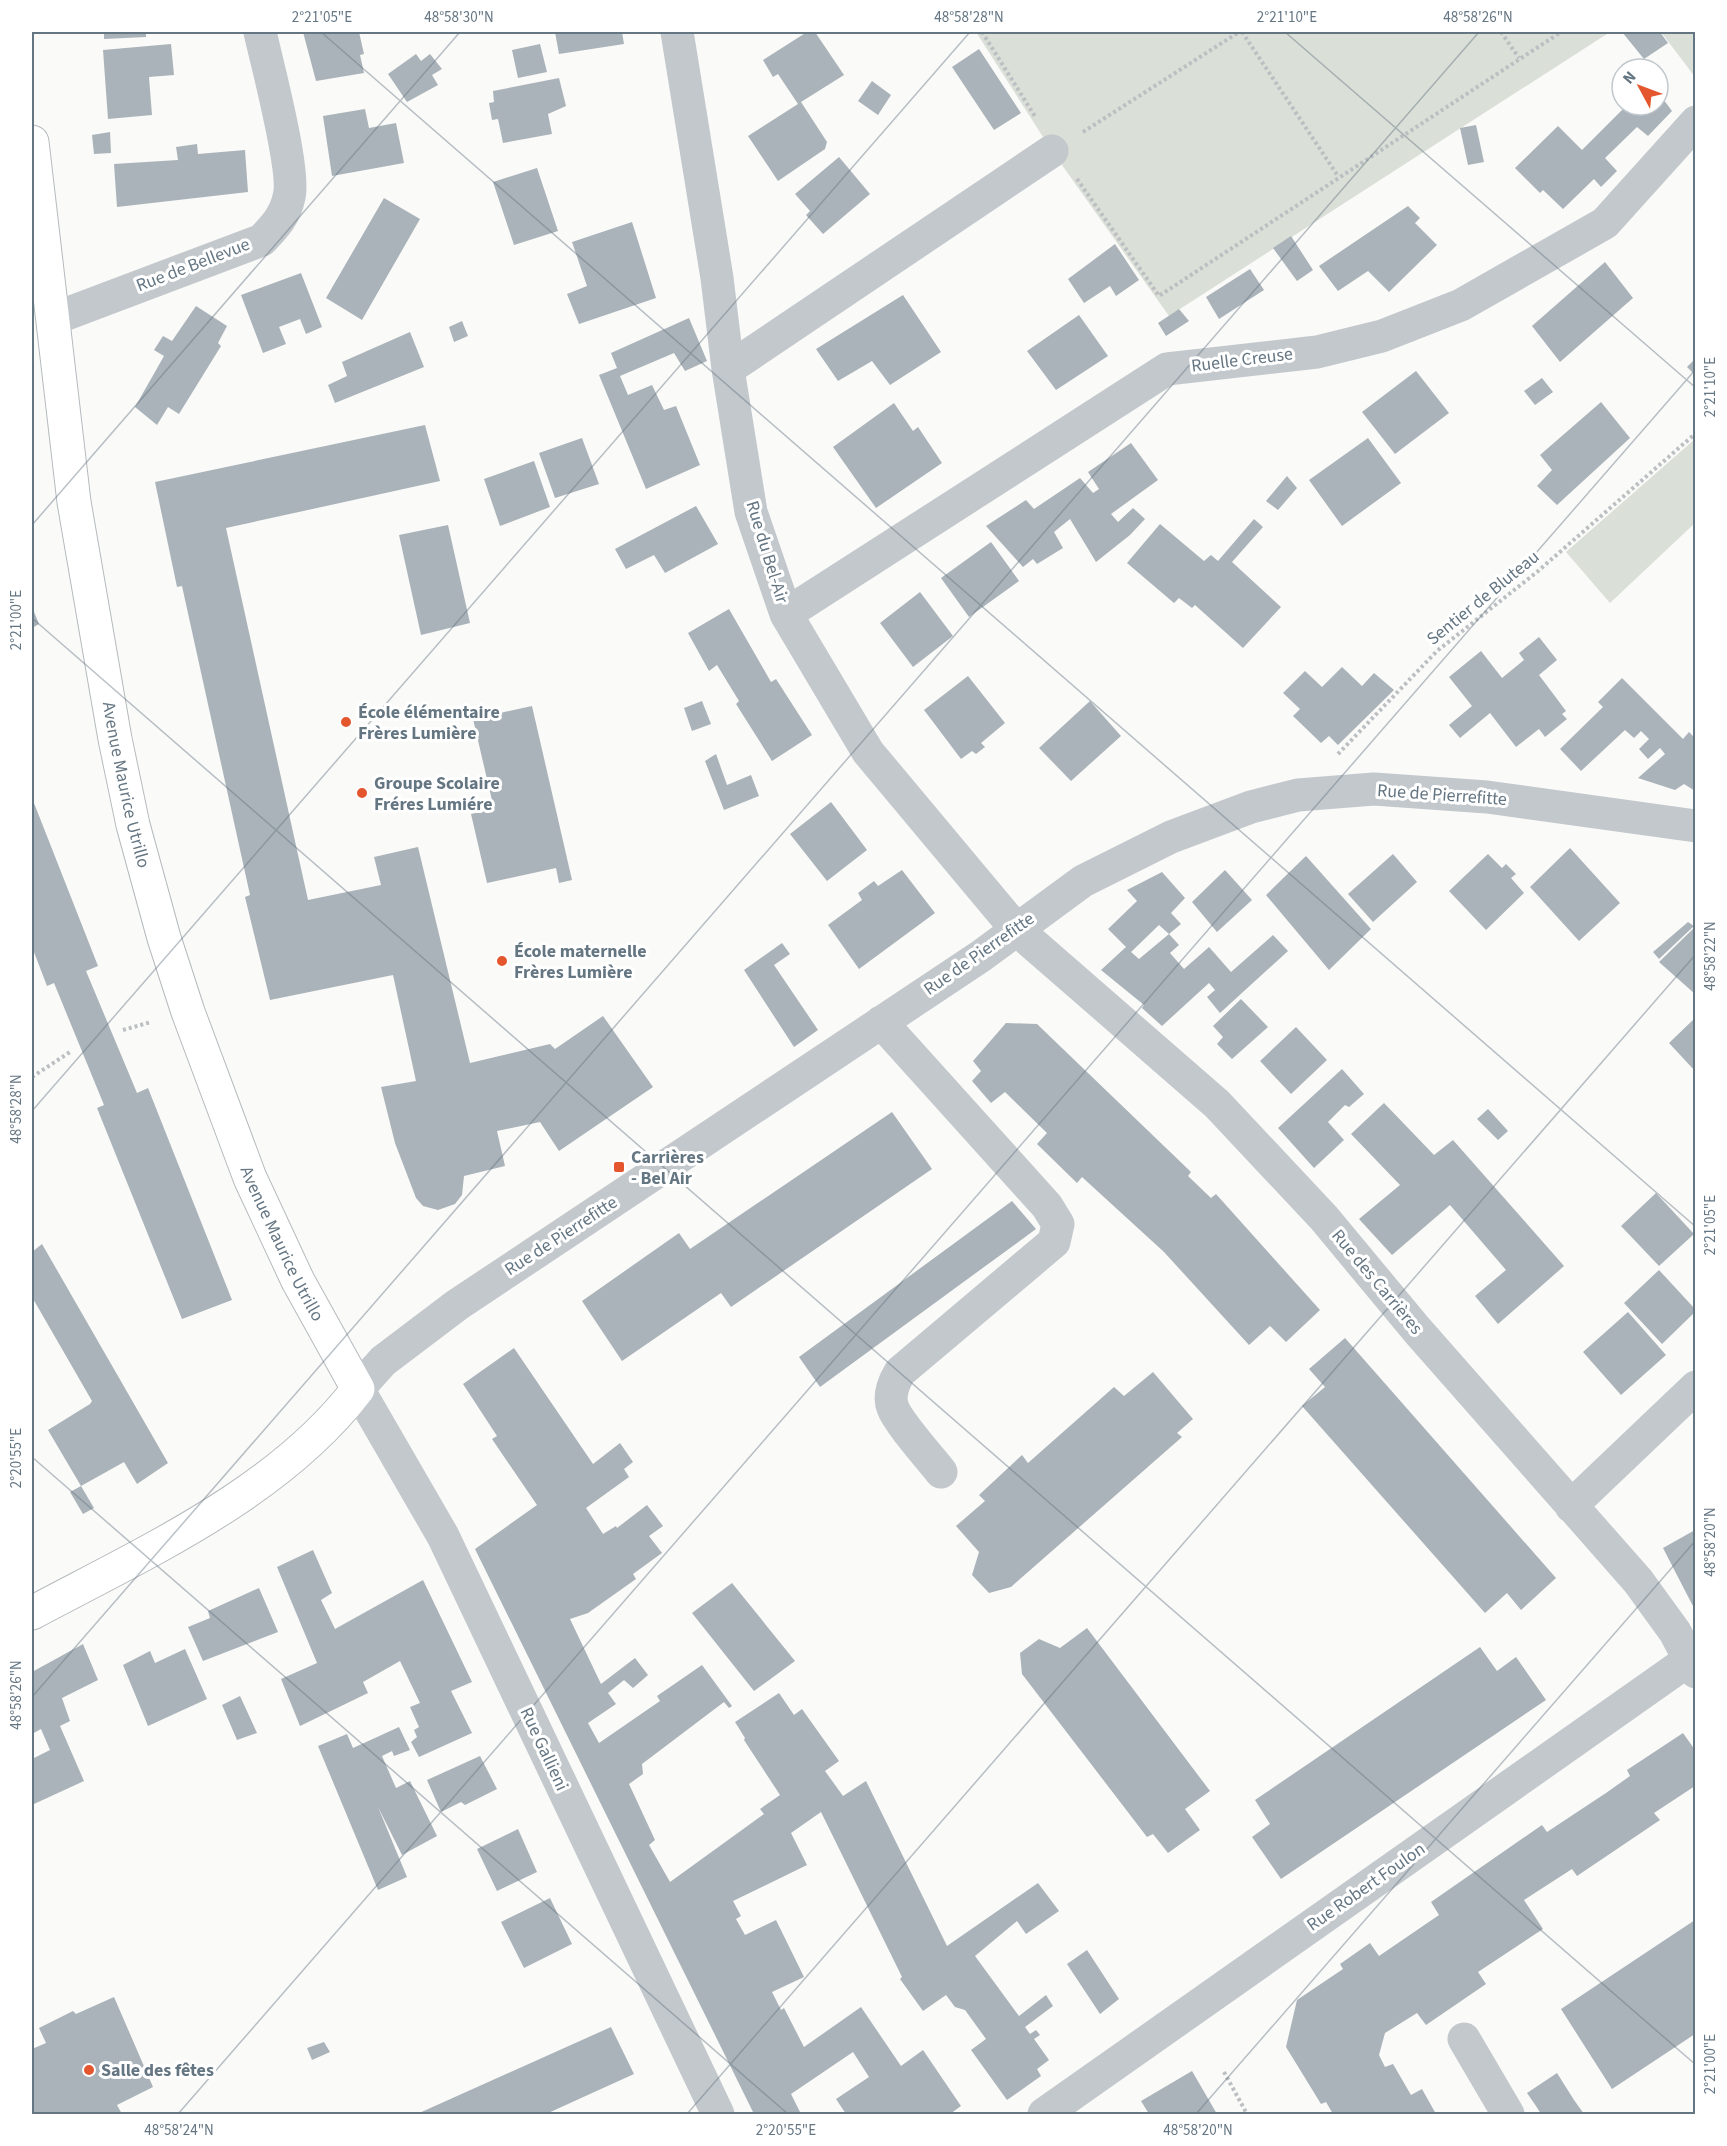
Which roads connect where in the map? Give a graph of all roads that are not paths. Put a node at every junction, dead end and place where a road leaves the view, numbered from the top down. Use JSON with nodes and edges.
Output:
{"nodes":[{"id":1,"x":260,"y":32,"type":"edge"},
{"id":2,"x":677,"y":32,"type":"edge"},
{"id":3,"x":1695,"y":122,"type":"edge"},
{"id":4,"x":32,"y":142,"type":"edge"},
{"id":5,"x":1054,"y":150,"type":"road end"},
{"id":6,"x":53,"y":319,"type":"junction"},
{"id":7,"x":728,"y":369,"type":"junction"},
{"id":8,"x":786,"y":614,"type":"junction"},
{"id":9,"x":1695,"y":826,"type":"edge"},
{"id":10,"x":1016,"y":929,"type":"junction"},
{"id":11,"x":881,"y":1022,"type":"junction"},
{"id":12,"x":1695,"y":1387,"type":"edge"},
{"id":13,"x":358,"y":1389,"type":"junction"},
{"id":14,"x":941,"y":1472,"type":"dead end"},
{"id":15,"x":1571,"y":1506,"type":"junction"},
{"id":16,"x":32,"y":1613,"type":"edge"},
{"id":17,"x":1692,"y":1666,"type":"edge"},
{"id":18,"x":1464,"y":2039,"type":"dead end"},
{"id":19,"x":1056,"y":2111,"type":"edge"},
{"id":20,"x":718,"y":2115,"type":"edge"},
{"id":21,"x":1508,"y":2115,"type":"edge"}],
"edges":[{"from":1,"to":6,"type":"street","name":"Rue de Bellevue"},
{"from":2,"to":7,"type":"street","name":"Rue du Bel-Air"},
{"from":3,"to":8,"type":"street","name":"Ruelle Creuse"},
{"from":4,"to":6,"type":"main road","name":"Avenue Maurice Utrillo"},
{"from":5,"to":7,"type":"street"},
{"from":6,"to":13,"type":"main road","name":"Avenue Maurice Utrillo"},
{"from":7,"to":8,"type":"street","name":"Rue du Bel-Air"},
{"from":8,"to":10,"type":"street","name":"Rue du Bel-Air"},
{"from":9,"to":10,"type":"street","name":"Rue de Pierrefitte"},
{"from":10,"to":11,"type":"street","name":"Rue de Pierrefitte"},
{"from":10,"to":15,"type":"street","name":"Rue des Carrières"},
{"from":11,"to":13,"type":"street","name":"Rue de Pierrefitte"},
{"from":11,"to":14,"type":"street"},
{"from":12,"to":15,"type":"street"},
{"from":13,"to":16,"type":"main road"},
{"from":13,"to":20,"type":"street","name":"Rue Gallieni"},
{"from":15,"to":17,"type":"street","name":"Rue des Carrières"},
{"from":17,"to":19,"type":"street","name":"Rue Robert Foulon"},
{"from":18,"to":21,"type":"street"}]}
